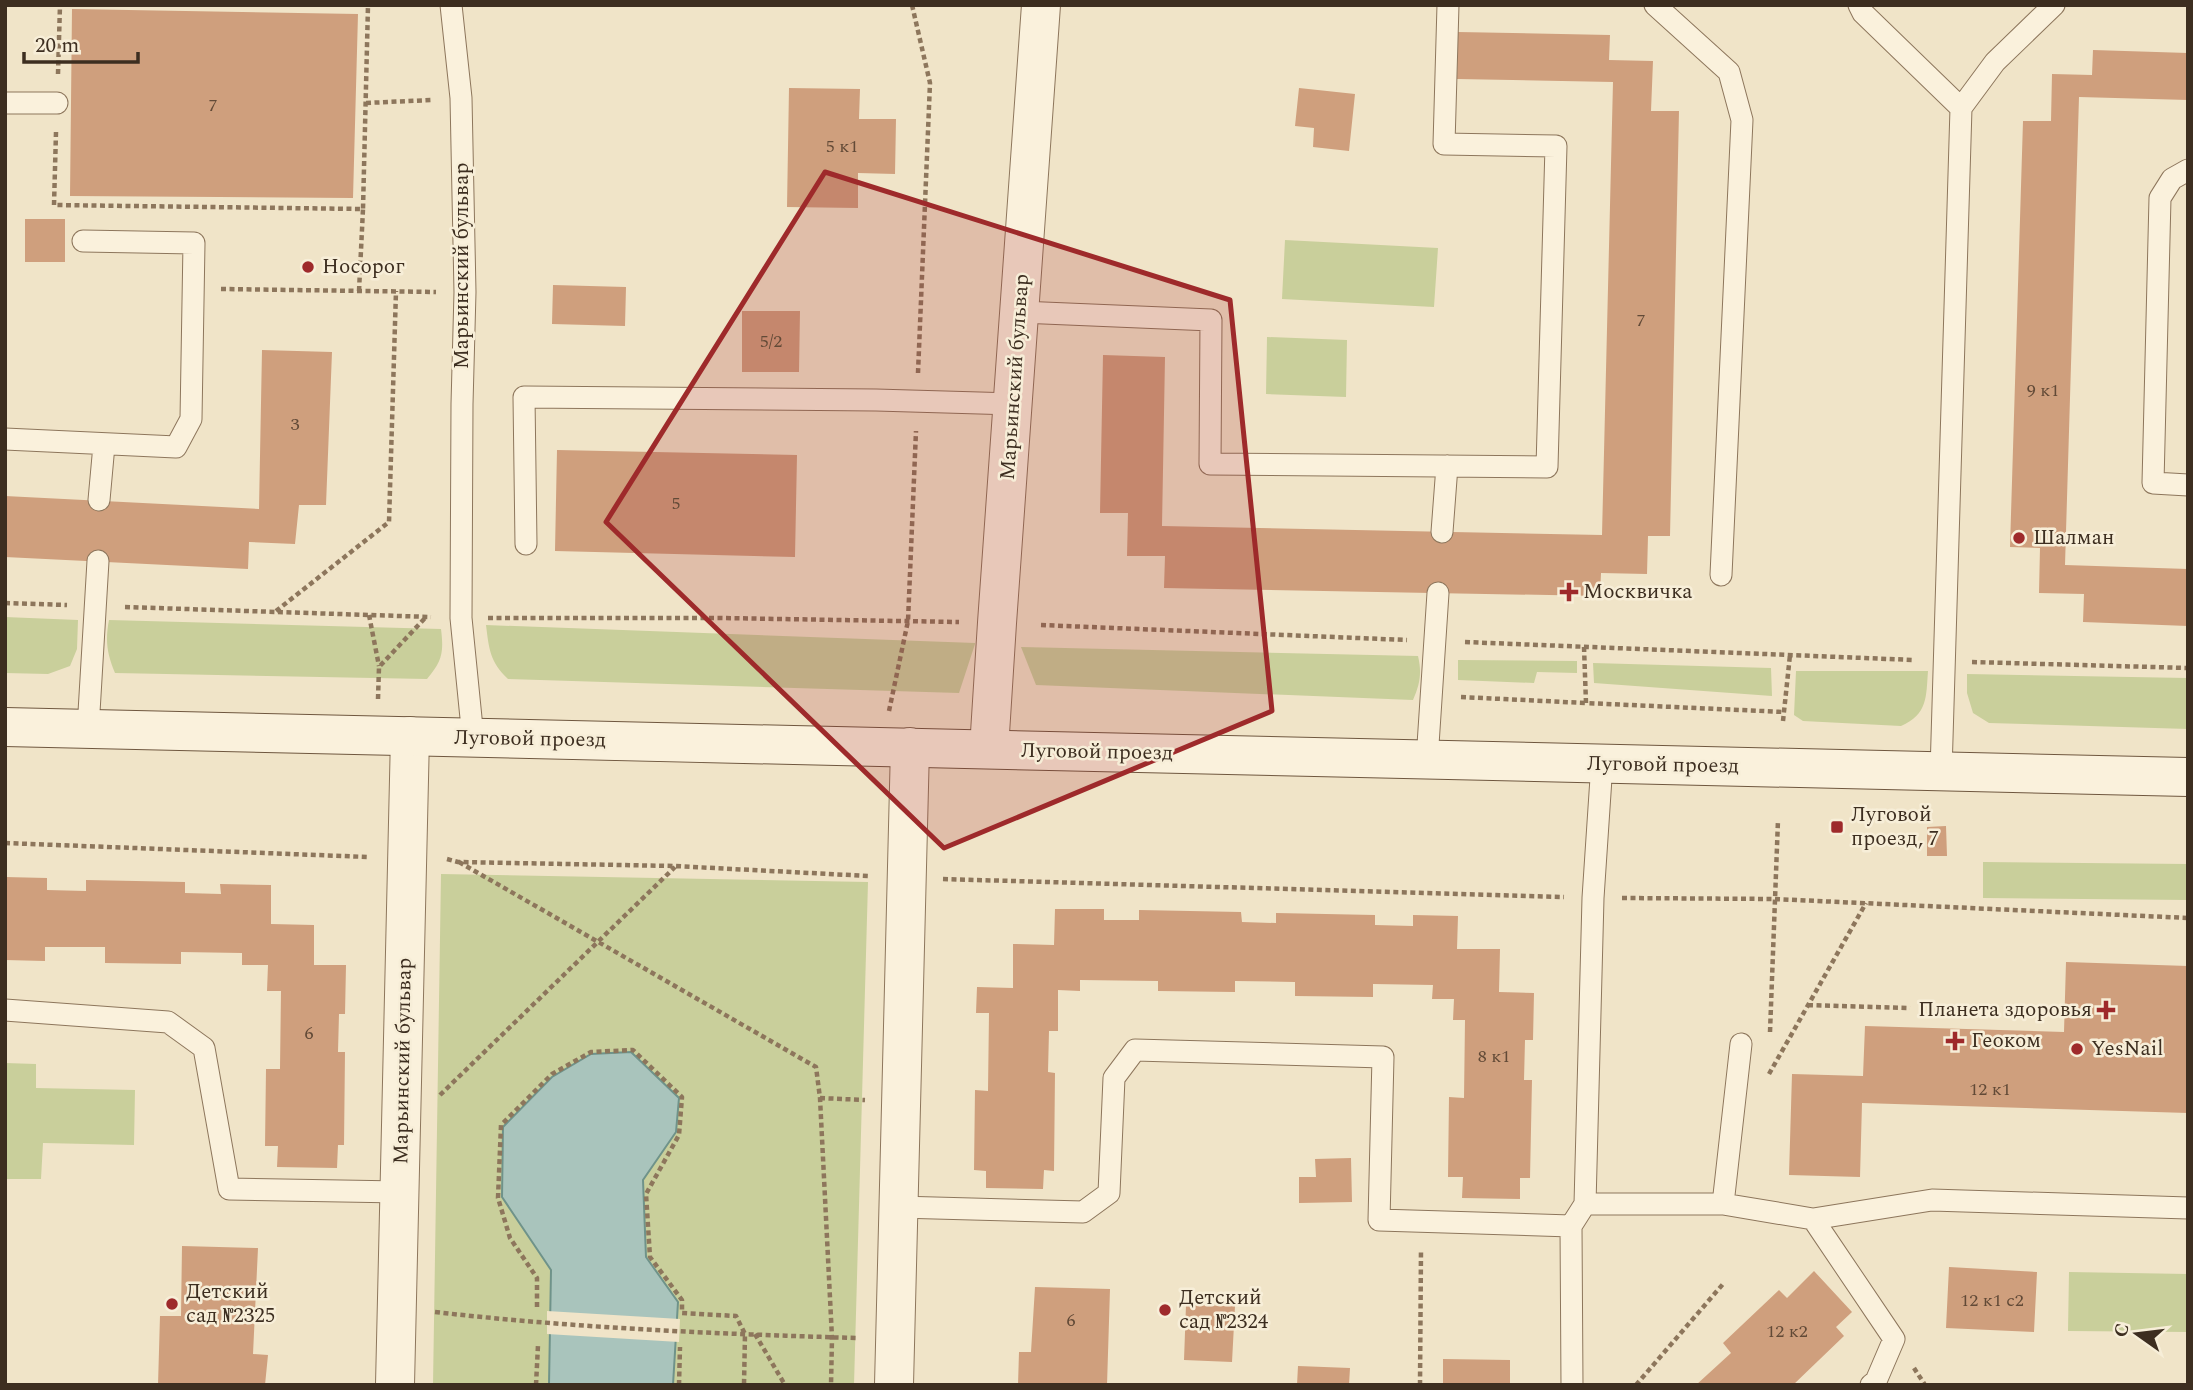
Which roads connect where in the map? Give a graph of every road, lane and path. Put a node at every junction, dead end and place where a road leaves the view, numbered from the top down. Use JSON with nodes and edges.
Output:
{"nodes":[{"id":1,"x":60,"y":5,"type":"edge"},
{"id":2,"x":368,"y":5,"type":"edge"},
{"id":3,"x":451,"y":5,"type":"edge"},
{"id":4,"x":912,"y":5,"type":"edge"},
{"id":5,"x":1041,"y":5,"type":"edge"},
{"id":6,"x":1448,"y":5,"type":"edge"},
{"id":7,"x":1656,"y":5,"type":"edge"},
{"id":8,"x":1859,"y":5,"type":"edge"},
{"id":9,"x":2054,"y":5,"type":"edge"},
{"id":10,"x":461,"y":98,"type":"junction"},
{"id":11,"x":5,"y":103,"type":"edge"},
{"id":12,"x":57,"y":103,"type":"junction"},
{"id":13,"x":366,"y":103,"type":"junction"},
{"id":14,"x":1961,"y":108,"type":"junction"},
{"id":15,"x":2188,"y":170,"type":"edge"},
{"id":16,"x":363,"y":209,"type":"junction"},
{"id":17,"x":83,"y":241,"type":"dead end"},
{"id":18,"x":194,"y":288,"type":"junction"},
{"id":19,"x":359,"y":291,"type":"junction"},
{"id":20,"x":396,"y":291,"type":"junction"},
{"id":21,"x":465,"y":292,"type":"junction"},
{"id":22,"x":1020,"y":313,"type":"junction"},
{"id":23,"x":917,"y":401,"type":"junction"},
{"id":24,"x":1014,"y":404,"type":"junction"},
{"id":25,"x":5,"y":439,"type":"edge"},
{"id":26,"x":104,"y":445,"type":"junction"},
{"id":27,"x":1447,"y":466,"type":"junction"},
{"id":28,"x":2188,"y":485,"type":"edge"},
{"id":29,"x":99,"y":500,"type":"dead end"},
{"id":30,"x":1442,"y":532,"type":"dead end"},
{"id":31,"x":526,"y":544,"type":"dead end"},
{"id":32,"x":98,"y":561,"type":"dead end"},
{"id":33,"x":1721,"y":575,"type":"dead end"},
{"id":34,"x":1438,"y":593,"type":"dead end"},
{"id":35,"x":276,"y":612,"type":"dead end"},
{"id":36,"x":369,"y":615,"type":"dead end"},
{"id":37,"x":1041,"y":625,"type":"dead end"},
{"id":38,"x":1434,"y":641,"type":"junction"},
{"id":39,"x":1584,"y":647,"type":"junction"},
{"id":40,"x":1790,"y":655,"type":"junction"},
{"id":41,"x":1944,"y":661,"type":"junction"},
{"id":42,"x":379,"y":667,"type":"dead end"},
{"id":43,"x":2188,"y":668,"type":"edge"},
{"id":44,"x":1449,"y":697,"type":"dead end"},
{"id":45,"x":1586,"y":703,"type":"junction"},
{"id":46,"x":1784,"y":712,"type":"junction"},
{"id":47,"x":1783,"y":721,"type":"dead end"},
{"id":48,"x":5,"y":727,"type":"edge"},
{"id":49,"x":88,"y":729,"type":"junction"},
{"id":50,"x":410,"y":736,"type":"junction"},
{"id":51,"x":473,"y":737,"type":"junction"},
{"id":52,"x":896,"y":747,"type":"junction"},
{"id":53,"x":989,"y":749,"type":"junction"},
{"id":54,"x":1427,"y":760,"type":"junction"},
{"id":55,"x":1602,"y":764,"type":"junction"},
{"id":56,"x":1941,"y":772,"type":"junction"},
{"id":57,"x":2188,"y":778,"type":"edge"},
{"id":58,"x":1778,"y":820,"type":"dead end"},
{"id":59,"x":458,"y":862,"type":"dead end"},
{"id":60,"x":676,"y":866,"type":"dead end"},
{"id":61,"x":906,"y":877,"type":"junction"},
{"id":62,"x":1593,"y":898,"type":"junction"},
{"id":63,"x":1774,"y":899,"type":"junction"},
{"id":64,"x":1866,"y":903,"type":"junction"},
{"id":65,"x":2188,"y":918,"type":"edge"},
{"id":66,"x":598,"y":941,"type":"junction"},
{"id":67,"x":1808,"y":1005,"type":"junction"},
{"id":68,"x":1910,"y":1008,"type":"dead end"},
{"id":69,"x":5,"y":1010,"type":"edge"},
{"id":70,"x":1770,"y":1034,"type":"dead end"},
{"id":71,"x":1741,"y":1044,"type":"dead end"},
{"id":72,"x":1769,"y":1062,"type":"dead end"},
{"id":73,"x":820,"y":1098,"type":"junction"},
{"id":74,"x":436,"y":1099,"type":"dead end"},
{"id":75,"x":874,"y":1101,"type":"dead end"},
{"id":76,"x":400,"y":1192,"type":"junction"},
{"id":77,"x":1585,"y":1204,"type":"junction"},
{"id":78,"x":1723,"y":1204,"type":"junction"},
{"id":79,"x":898,"y":1207,"type":"junction"},
{"id":80,"x":2188,"y":1208,"type":"edge"},
{"id":81,"x":1813,"y":1219,"type":"junction"},
{"id":82,"x":1421,"y":1220,"type":"junction"},
{"id":83,"x":1571,"y":1226,"type":"junction"},
{"id":84,"x":1723,"y":1284,"type":"dead end"},
{"id":85,"x":537,"y":1307,"type":"dead end"},
{"id":86,"x":422,"y":1311,"type":"dead end"},
{"id":87,"x":745,"y":1334,"type":"junction"},
{"id":88,"x":755,"y":1334,"type":"junction"},
{"id":89,"x":812,"y":1337,"type":"dead end"},
{"id":90,"x":538,"y":1345,"type":"dead end"},
{"id":91,"x":680,"y":1347,"type":"dead end"},
{"id":92,"x":396,"y":1385,"type":"edge"},
{"id":93,"x":536,"y":1385,"type":"edge"},
{"id":94,"x":679,"y":1385,"type":"edge"},
{"id":95,"x":744,"y":1385,"type":"edge"},
{"id":96,"x":785,"y":1385,"type":"edge"},
{"id":97,"x":831,"y":1385,"type":"edge"},
{"id":98,"x":894,"y":1385,"type":"edge"},
{"id":99,"x":1420,"y":1385,"type":"edge"},
{"id":100,"x":1572,"y":1385,"type":"edge"},
{"id":101,"x":1636,"y":1385,"type":"edge"},
{"id":102,"x":1871,"y":1385,"type":"edge"}],
"edges":[{"from":1,"to":12,"type":"path"},
{"from":2,"to":13,"type":"path"},
{"from":3,"to":10,"type":"lane","name":"Марьинский бульвар"},
{"from":4,"to":23,"type":"path"},
{"from":5,"to":22,"type":"street","name":"Марьинский бульвар"},
{"from":6,"to":27,"type":"lane"},
{"from":7,"to":33,"type":"lane"},
{"from":8,"to":14,"type":"lane"},
{"from":9,"to":14,"type":"lane"},
{"from":10,"to":13,"type":"path"},
{"from":10,"to":21,"type":"lane","name":"Марьинский бульвар"},
{"from":11,"to":12,"type":"lane"},
{"from":12,"to":16,"type":"path"},
{"from":13,"to":16,"type":"path"},
{"from":14,"to":41,"type":"lane"},
{"from":15,"to":28,"type":"lane"},
{"from":16,"to":19,"type":"path"},
{"from":17,"to":18,"type":"lane"},
{"from":18,"to":19,"type":"path"},
{"from":18,"to":26,"type":"lane"},
{"from":19,"to":20,"type":"path"},
{"from":20,"to":21,"type":"path"},
{"from":20,"to":35,"type":"path"},
{"from":21,"to":51,"type":"lane","name":"Марьинский бульвар"},
{"from":22,"to":24,"type":"street","name":"Марьинский бульвар"},
{"from":22,"to":27,"type":"lane"},
{"from":23,"to":24,"type":"lane"},
{"from":23,"to":31,"type":"lane"},
{"from":23,"to":52,"type":"path"},
{"from":24,"to":53,"type":"street","name":"Марьинский бульвар"},
{"from":25,"to":26,"type":"lane"},
{"from":26,"to":29,"type":"lane"},
{"from":27,"to":30,"type":"lane"},
{"from":32,"to":49,"type":"lane"},
{"from":34,"to":38,"type":"lane"},
{"from":36,"to":42,"type":"path"},
{"from":37,"to":38,"type":"path"},
{"from":38,"to":39,"type":"path"},
{"from":38,"to":54,"type":"lane"},
{"from":39,"to":40,"type":"path"},
{"from":39,"to":45,"type":"path"},
{"from":40,"to":41,"type":"path"},
{"from":40,"to":46,"type":"path"},
{"from":41,"to":43,"type":"path"},
{"from":41,"to":56,"type":"lane"},
{"from":44,"to":45,"type":"path"},
{"from":45,"to":46,"type":"path"},
{"from":46,"to":47,"type":"path"},
{"from":48,"to":49,"type":"street","name":"Луговой проезд"},
{"from":49,"to":50,"type":"street","name":"Луговой проезд"},
{"from":50,"to":51,"type":"street","name":"Луговой проезд"},
{"from":50,"to":76,"type":"street","name":"Марьинский бульвар"},
{"from":51,"to":52,"type":"street","name":"Луговой проезд"},
{"from":52,"to":53,"type":"street","name":"Луговой проезд"},
{"from":52,"to":61,"type":"street"},
{"from":53,"to":54,"type":"street","name":"Луговой проезд"},
{"from":54,"to":55,"type":"street","name":"Луговой проезд"},
{"from":55,"to":56,"type":"street","name":"Луговой проезд"},
{"from":55,"to":62,"type":"lane"},
{"from":56,"to":57,"type":"street","name":"Луговой проезд"},
{"from":58,"to":63,"type":"path"},
{"from":59,"to":66,"type":"path"},
{"from":60,"to":66,"type":"path"},
{"from":61,"to":62,"type":"path"},
{"from":61,"to":79,"type":"street"},
{"from":62,"to":63,"type":"path"},
{"from":62,"to":77,"type":"lane"},
{"from":63,"to":64,"type":"path"},
{"from":63,"to":70,"type":"path"},
{"from":64,"to":65,"type":"path"},
{"from":64,"to":67,"type":"path"},
{"from":66,"to":73,"type":"path"},
{"from":66,"to":74,"type":"path"},
{"from":67,"to":68,"type":"path"},
{"from":67,"to":72,"type":"path"},
{"from":69,"to":76,"type":"lane"},
{"from":71,"to":78,"type":"lane"},
{"from":73,"to":75,"type":"path"},
{"from":73,"to":97,"type":"path"},
{"from":76,"to":92,"type":"street","name":"Марьинский бульвар"},
{"from":77,"to":78,"type":"lane"},
{"from":77,"to":83,"type":"lane"},
{"from":78,"to":81,"type":"lane"},
{"from":79,"to":82,"type":"lane"},
{"from":79,"to":98,"type":"street"},
{"from":80,"to":81,"type":"lane"},
{"from":81,"to":102,"type":"lane"},
{"from":82,"to":83,"type":"lane"},
{"from":82,"to":99,"type":"path"},
{"from":83,"to":100,"type":"lane"},
{"from":84,"to":101,"type":"path"},
{"from":85,"to":87,"type":"path"},
{"from":86,"to":87,"type":"path"},
{"from":87,"to":88,"type":"path"},
{"from":87,"to":95,"type":"path"},
{"from":88,"to":89,"type":"path"},
{"from":88,"to":96,"type":"path"},
{"from":90,"to":93,"type":"path"},
{"from":91,"to":94,"type":"path"}]}
